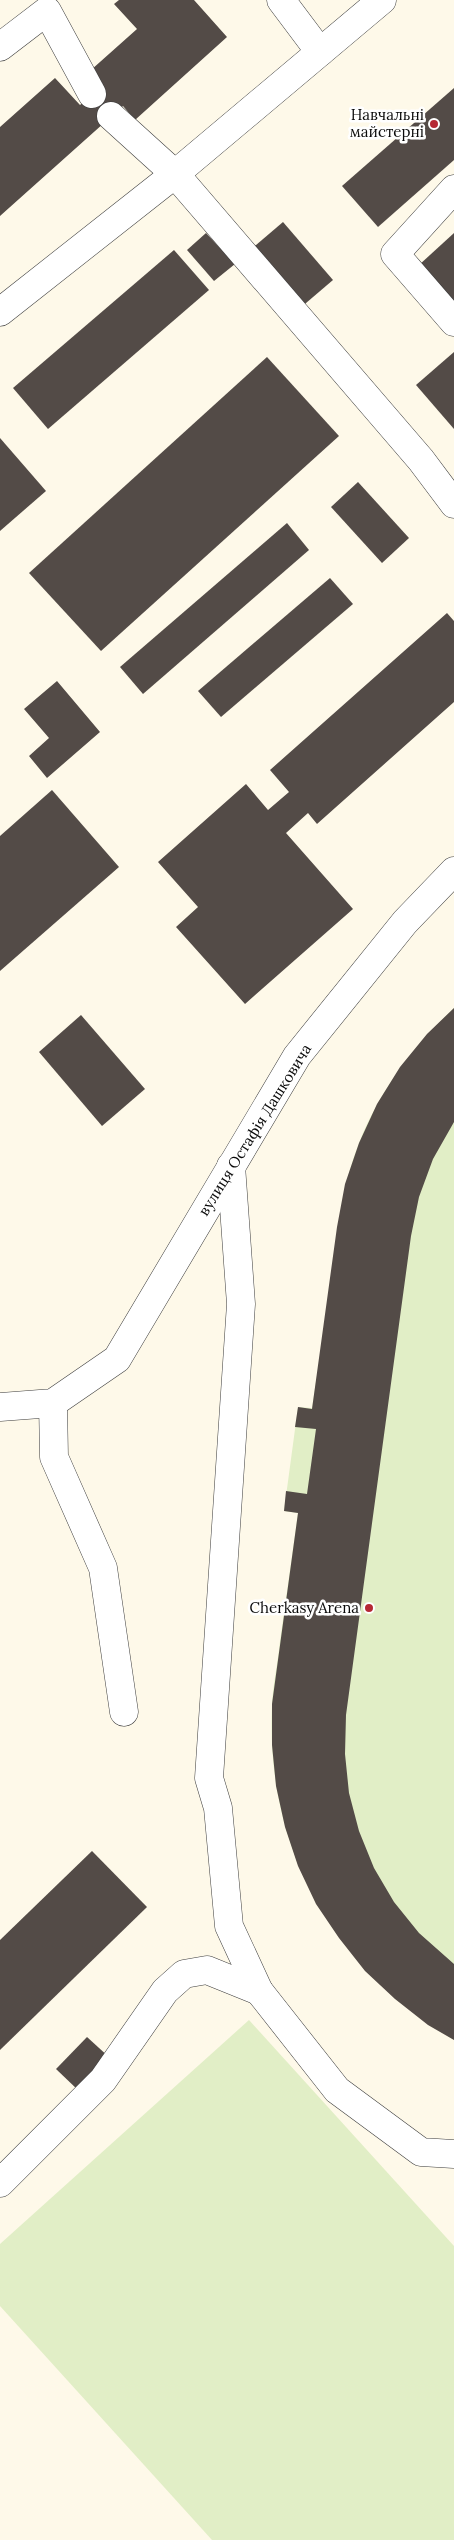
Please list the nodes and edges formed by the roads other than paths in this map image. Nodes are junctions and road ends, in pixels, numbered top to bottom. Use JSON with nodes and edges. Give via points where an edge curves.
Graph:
{"nodes":[{"id":1,"x":281,"y":0,"type":"edge"},
{"id":2,"x":382,"y":0,"type":"edge"},
{"id":3,"x":53,"y":6,"type":"edge"},
{"id":4,"x":0,"y":47,"type":"edge"},
{"id":5,"x":320,"y":52,"type":"junction"},
{"id":6,"x":92,"y":94,"type":"dead end"},
{"id":7,"x":111,"y":116,"type":"dead end"},
{"id":8,"x":175,"y":174,"type":"junction"},
{"id":9,"x":454,"y":189,"type":"edge"},
{"id":10,"x":0,"y":312,"type":"edge"},
{"id":11,"x":454,"y":322,"type":"edge"},
{"id":12,"x":454,"y":504,"type":"edge"},
{"id":13,"x":454,"y":870,"type":"edge"},
{"id":14,"x":231,"y":1166,"type":"junction"},
{"id":15,"x":54,"y":1403,"type":"junction"},
{"id":16,"x":0,"y":1407,"type":"edge"},
{"id":17,"x":124,"y":1712,"type":"dead end"},
{"id":18,"x":259,"y":1991,"type":"junction"},
{"id":19,"x":454,"y":2154,"type":"edge"},
{"id":20,"x":0,"y":2184,"type":"edge"}],
"edges":[{"from":1,"to":5,"type":"street"},
{"from":2,"to":5,"type":"street"},
{"from":3,"to":4,"type":"street"},
{"from":3,"to":6,"type":"street"},
{"from":5,"to":8,"type":"street"},
{"from":7,"to":8,"type":"street"},
{"from":8,"to":10,"type":"street"},
{"from":8,"to":12,"type":"street","via":[[421,460]]},
{"from":9,"to":11,"type":"street","via":[[395,254]]},
{"from":13,"to":14,"type":"street","name":"вулиця Остафія Дашковича","via":[[405,922],[297,1056]]},
{"from":14,"to":15,"type":"street","name":"вулиця Остафія Дашковича","via":[[117,1359]]},
{"from":14,"to":18,"type":"street","via":[[241,1304],[209,1778],[218,1808],[229,1926]]},
{"from":15,"to":16,"type":"street"},
{"from":15,"to":17,"type":"street","via":[[54,1456],[103,1568]]},
{"from":18,"to":19,"type":"street","via":[[337,2090],[421,2152]]},
{"from":18,"to":20,"type":"street","via":[[207,1970],[184,1974],[165,1991],[103,2080]]}]}
